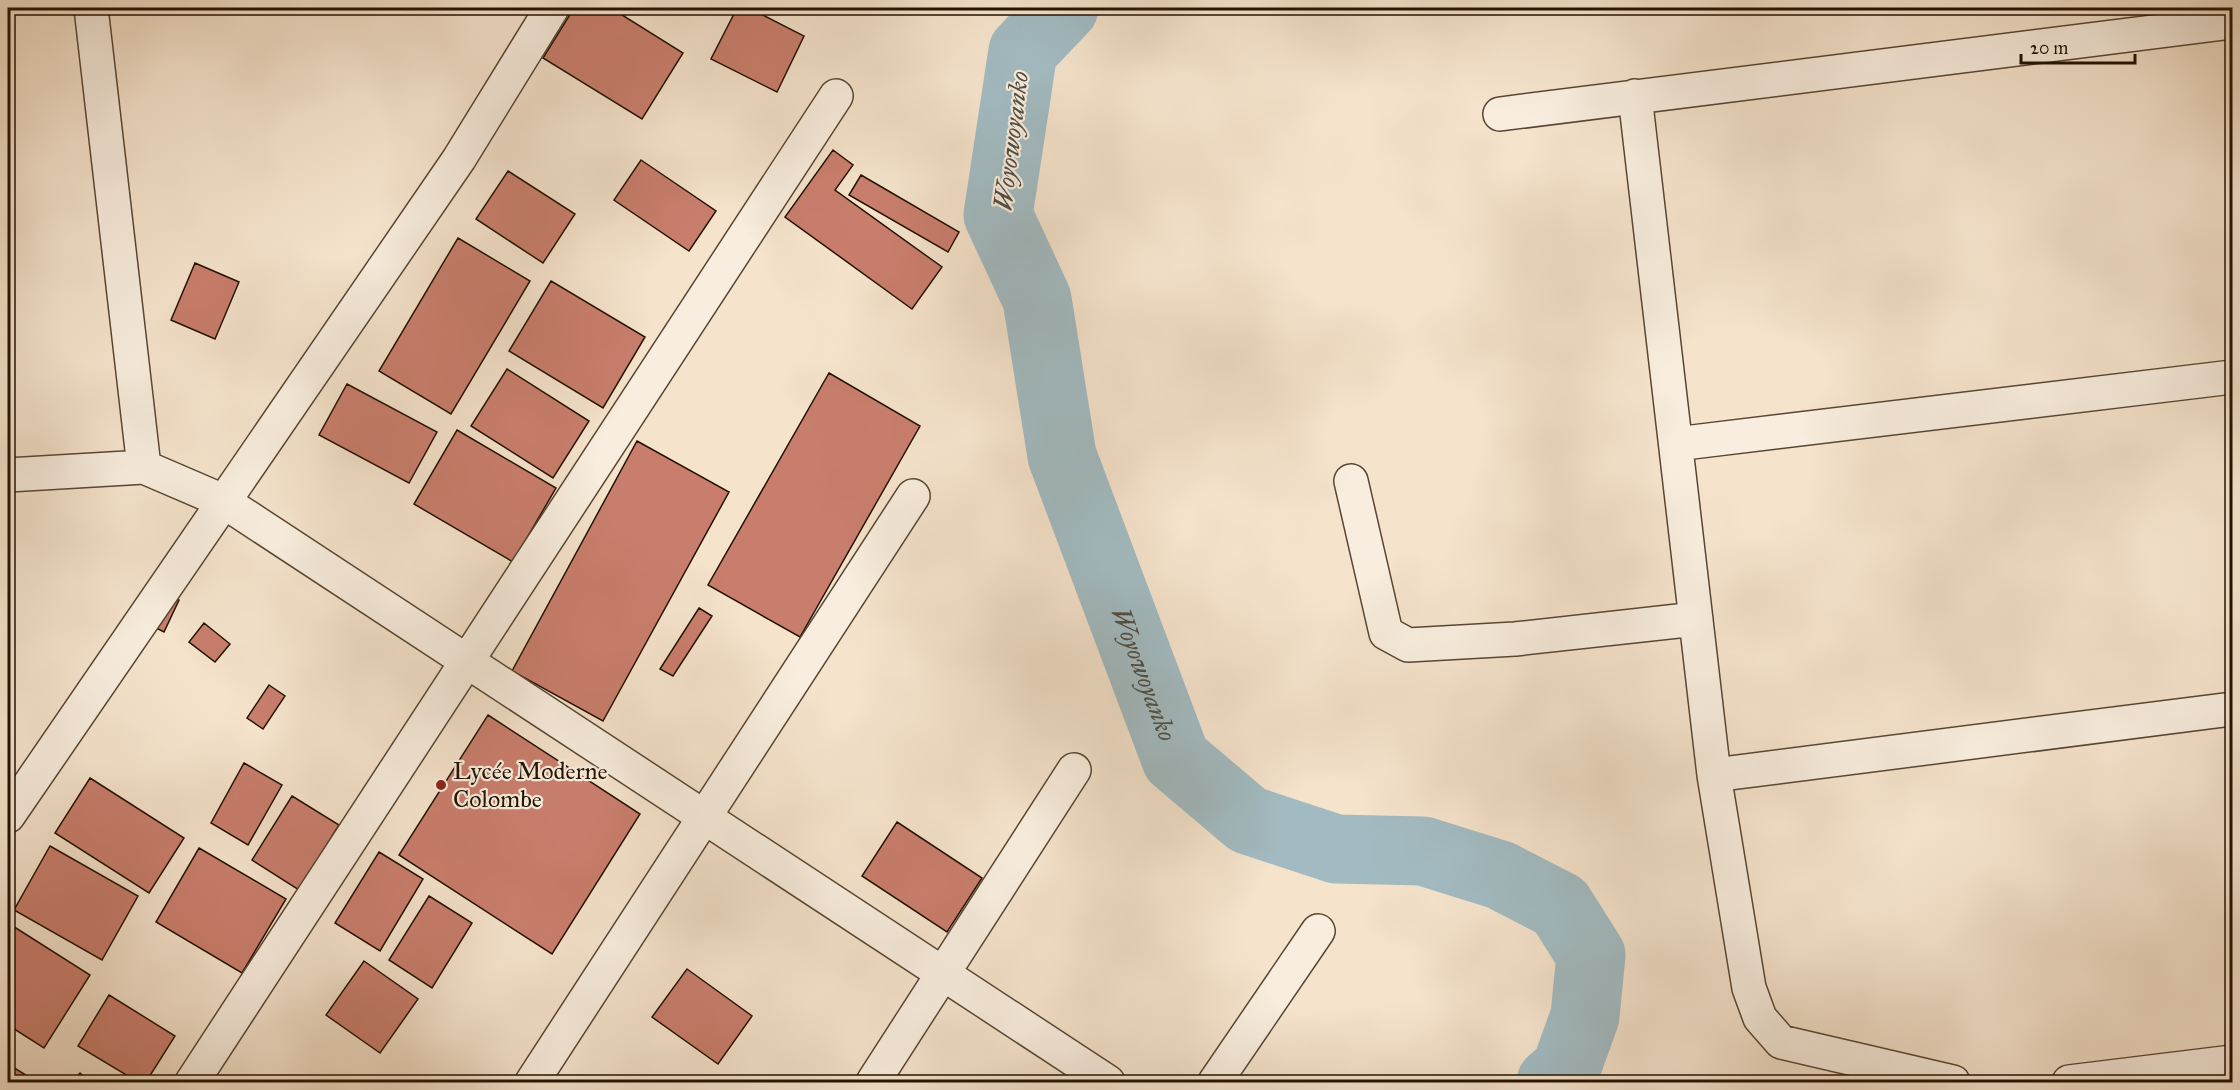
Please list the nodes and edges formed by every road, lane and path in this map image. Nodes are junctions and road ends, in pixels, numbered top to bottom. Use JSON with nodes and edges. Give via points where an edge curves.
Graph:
{"nodes":[{"id":1,"x":91,"y":8,"type":"edge"},
{"id":2,"x":552,"y":8,"type":"edge"},
{"id":3,"x":2232,"y":22,"type":"edge"},
{"id":4,"x":836,"y":96,"type":"dead end"},
{"id":5,"x":1635,"y":96,"type":"junction"},
{"id":6,"x":1500,"y":114,"type":"dead end"},
{"id":7,"x":2232,"y":377,"type":"edge"},
{"id":8,"x":1676,"y":444,"type":"junction"},
{"id":9,"x":144,"y":467,"type":"junction"},
{"id":10,"x":8,"y":475,"type":"edge"},
{"id":11,"x":1351,"y":481,"type":"dead end"},
{"id":12,"x":913,"y":496,"type":"dead end"},
{"id":13,"x":223,"y":501,"type":"junction"},
{"id":14,"x":1696,"y":619,"type":"junction"},
{"id":15,"x":467,"y":662,"type":"junction"},
{"id":16,"x":2232,"y":709,"type":"edge"},
{"id":17,"x":1074,"y":770,"type":"dead end"},
{"id":18,"x":1714,"y":775,"type":"junction"},
{"id":19,"x":8,"y":808,"type":"edge"},
{"id":20,"x":704,"y":817,"type":"junction"},
{"id":21,"x":1318,"y":930,"type":"dead end"},
{"id":22,"x":943,"y":974,"type":"junction"},
{"id":23,"x":2232,"y":1062,"type":"edge"},
{"id":24,"x":192,"y":1083,"type":"edge"},
{"id":25,"x":532,"y":1083,"type":"edge"},
{"id":26,"x":873,"y":1083,"type":"edge"},
{"id":27,"x":1108,"y":1083,"type":"edge"},
{"id":28,"x":1215,"y":1083,"type":"edge"},
{"id":29,"x":1953,"y":1083,"type":"edge"},
{"id":30,"x":2069,"y":1083,"type":"edge"}],
"edges":[{"from":1,"to":9,"type":"street"},
{"from":2,"to":13,"type":"street","via":[[459,159]]},
{"from":3,"to":5,"type":"street"},
{"from":4,"to":15,"type":"street"},
{"from":5,"to":6,"type":"street"},
{"from":5,"to":8,"type":"street"},
{"from":7,"to":8,"type":"street"},
{"from":8,"to":14,"type":"street"},
{"from":9,"to":10,"type":"street"},
{"from":9,"to":13,"type":"street"},
{"from":11,"to":14,"type":"street","via":[[1386,633],[1408,645],[1515,639]]},
{"from":12,"to":20,"type":"street"},
{"from":13,"to":15,"type":"street"},
{"from":13,"to":19,"type":"street"},
{"from":14,"to":18,"type":"street"},
{"from":15,"to":20,"type":"street"},
{"from":15,"to":24,"type":"street"},
{"from":16,"to":18,"type":"street"},
{"from":17,"to":22,"type":"street"},
{"from":18,"to":29,"type":"street","via":[[1749,988],[1760,1018],[1781,1042]]},
{"from":20,"to":22,"type":"street"},
{"from":20,"to":25,"type":"street"},
{"from":21,"to":28,"type":"street"},
{"from":22,"to":26,"type":"street"},
{"from":22,"to":27,"type":"street"},
{"from":23,"to":30,"type":"street"}]}
